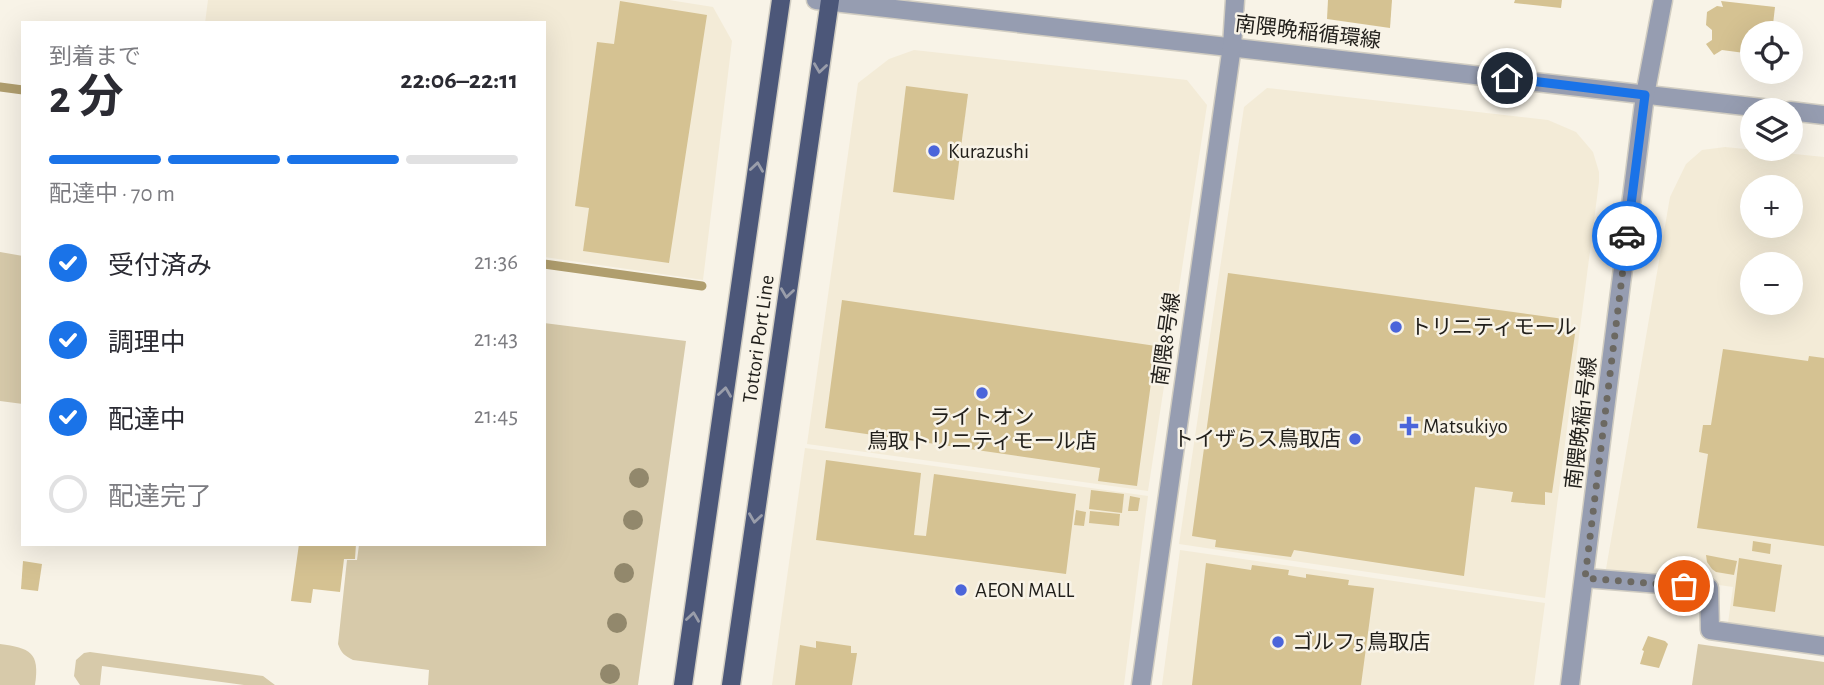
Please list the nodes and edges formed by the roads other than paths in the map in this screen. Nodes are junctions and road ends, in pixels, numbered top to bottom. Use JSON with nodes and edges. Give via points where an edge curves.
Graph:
{"nodes":[{"id":1,"x":781,"y":0,"type":"edge"},
{"id":2,"x":1235,"y":0,"type":"edge"},
{"id":3,"x":1662,"y":0,"type":"edge"},
{"id":4,"x":825,"y":1,"type":"edge"},
{"id":5,"x":1232,"y":46,"type":"junction"},
{"id":6,"x":1645,"y":95,"type":"junction"},
{"id":7,"x":1740,"y":106,"type":"edge"},
{"id":8,"x":1803,"y":113,"type":"edge"},
{"id":9,"x":1824,"y":115,"type":"edge"},
{"id":10,"x":1585,"y":578,"type":"junction"},
{"id":11,"x":1824,"y":646,"type":"edge"},
{"id":12,"x":684,"y":685,"type":"edge"},
{"id":13,"x":731,"y":685,"type":"edge"},
{"id":14,"x":1141,"y":685,"type":"edge"},
{"id":15,"x":1570,"y":685,"type":"edge"}],
"edges":[{"from":12,"to":1,"type":"main road","name":"Tottori Port Line","one_way":true},
{"from":2,"to":5,"type":"street","name":"南隈8号線"},
{"from":3,"to":6,"type":"street","name":"南隈晩稲1号線"},
{"from":4,"to":5,"type":"street","name":"南隈晩稲循環線"},
{"from":4,"to":13,"type":"main road","name":"Tottori Port Line","one_way":true},
{"from":5,"to":6,"type":"street","name":"南隈晩稲循環線"},
{"from":5,"to":14,"type":"street","name":"南隈8号線"},
{"from":6,"to":7,"type":"street","name":"南隈晩稲循環線"},
{"from":6,"to":10,"type":"street","name":"南隈晩稲1号線"},
{"from":8,"to":9,"type":"street"},
{"from":10,"to":11,"type":"street","via":[[1709,588],[1710,630]]},
{"from":10,"to":15,"type":"street","name":"南隈晩稲1号線"}]}
